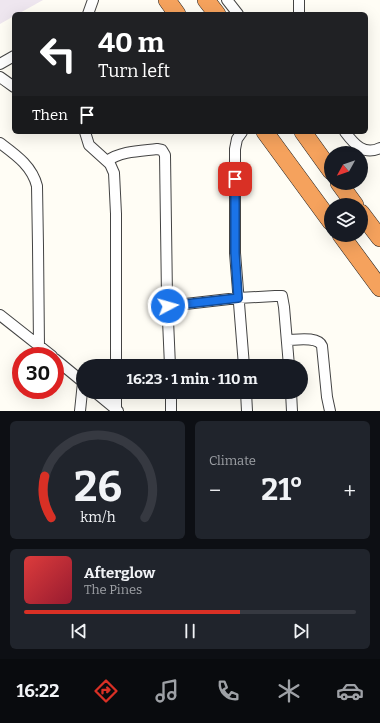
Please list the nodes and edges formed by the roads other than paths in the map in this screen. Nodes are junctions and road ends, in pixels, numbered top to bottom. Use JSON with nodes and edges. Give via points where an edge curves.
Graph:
{"nodes":[{"id":1,"x":93,"y":0,"type":"edge"},
{"id":2,"x":167,"y":0,"type":"edge"},
{"id":3,"x":206,"y":0,"type":"edge"},
{"id":4,"x":228,"y":0,"type":"edge"},
{"id":5,"x":299,"y":0,"type":"edge"},
{"id":6,"x":89,"y":12,"type":"edge"},
{"id":7,"x":176,"y":12,"type":"edge"},
{"id":8,"x":215,"y":12,"type":"edge"},
{"id":9,"x":237,"y":12,"type":"edge"},
{"id":10,"x":299,"y":12,"type":"edge"},
{"id":11,"x":12,"y":57,"type":"edge"},
{"id":12,"x":0,"y":64,"type":"edge"},
{"id":13,"x":0,"y":77,"type":"edge"},
{"id":14,"x":12,"y":86,"type":"edge"},
{"id":15,"x":241,"y":134,"type":"edge"},
{"id":16,"x":266,"y":134,"type":"edge"},
{"id":17,"x":304,"y":134,"type":"edge"},
{"id":18,"x":347,"y":134,"type":"edge"},
{"id":19,"x":86,"y":136,"type":"edge"},
{"id":20,"x":0,"y":143,"type":"edge"},
{"id":21,"x":380,"y":148,"type":"edge"},
{"id":22,"x":107,"y":161,"type":"junction"},
{"id":23,"x":324,"y":161,"type":"edge"},
{"id":24,"x":324,"y":212,"type":"edge"},
{"id":25,"x":368,"y":222,"type":"edge"},
{"id":26,"x":380,"y":238,"type":"edge"},
{"id":27,"x":346,"y":242,"type":"edge"},
{"id":28,"x":380,"y":288,"type":"edge"},
{"id":29,"x":238,"y":298,"type":"junction"},
{"id":30,"x":168,"y":306,"type":"junction"},
{"id":31,"x":0,"y":315,"type":"edge"},
{"id":32,"x":286,"y":340,"type":"junction"},
{"id":33,"x":39,"y":346,"type":"joint"},
{"id":34,"x":116,"y":359,"type":"edge"},
{"id":35,"x":170,"y":359,"type":"edge"},
{"id":36,"x":243,"y":359,"type":"edge"},
{"id":37,"x":288,"y":359,"type":"edge"},
{"id":38,"x":64,"y":366,"type":"edge"},
{"id":39,"x":76,"y":376,"type":"edge"},
{"id":40,"x":81,"y":399,"type":"edge"},
{"id":41,"x":104,"y":399,"type":"edge"},
{"id":42,"x":116,"y":399,"type":"edge"},
{"id":43,"x":171,"y":399,"type":"edge"},
{"id":44,"x":246,"y":399,"type":"edge"},
{"id":45,"x":291,"y":399,"type":"edge"},
{"id":46,"x":117,"y":410,"type":"edge"},
{"id":47,"x":80,"y":411,"type":"edge"},
{"id":48,"x":171,"y":411,"type":"edge"},
{"id":49,"x":247,"y":411,"type":"edge"},
{"id":50,"x":292,"y":411,"type":"edge"},
{"id":51,"x":330,"y":411,"type":"edge"}],
"edges":[{"from":1,"to":6,"type":"street"},
{"from":2,"to":7,"type":"highway"},
{"from":3,"to":8,"type":"highway"},
{"from":4,"to":9,"type":"street"},
{"from":5,"to":10,"type":"street"},
{"from":11,"to":12,"type":"street"},
{"from":13,"to":14,"type":"street"},
{"from":15,"to":29,"type":"street","via":[[235,149],[235,253]]},
{"from":16,"to":24,"type":"highway"},
{"from":17,"to":23,"type":"highway"},
{"from":18,"to":21,"type":"street","via":[[360,149],[368,151]]},
{"from":19,"to":22,"type":"street","via":[[92,148]]},
{"from":20,"to":33,"type":"street","via":[[35,176]]},
{"from":22,"to":30,"type":"street","via":[[120,154],[157,149],[164,152]]},
{"from":22,"to":34,"type":"street","via":[[113,168],[115,185]]},
{"from":25,"to":26,"type":"highway"},
{"from":27,"to":28,"type":"highway"},
{"from":29,"to":30,"type":"street"},
{"from":29,"to":32,"type":"street","via":[[282,296]]},
{"from":29,"to":36,"type":"street"},
{"from":30,"to":35,"type":"street"},
{"from":31,"to":33,"type":"street"},
{"from":32,"to":37,"type":"street"},
{"from":32,"to":51,"type":"street","via":[[320,342]]},
{"from":38,"to":39,"type":"street"},
{"from":40,"to":47,"type":"street"},
{"from":41,"to":46,"type":"street"},
{"from":42,"to":46,"type":"street"},
{"from":43,"to":48,"type":"street"},
{"from":44,"to":49,"type":"street"},
{"from":45,"to":50,"type":"street"}]}
